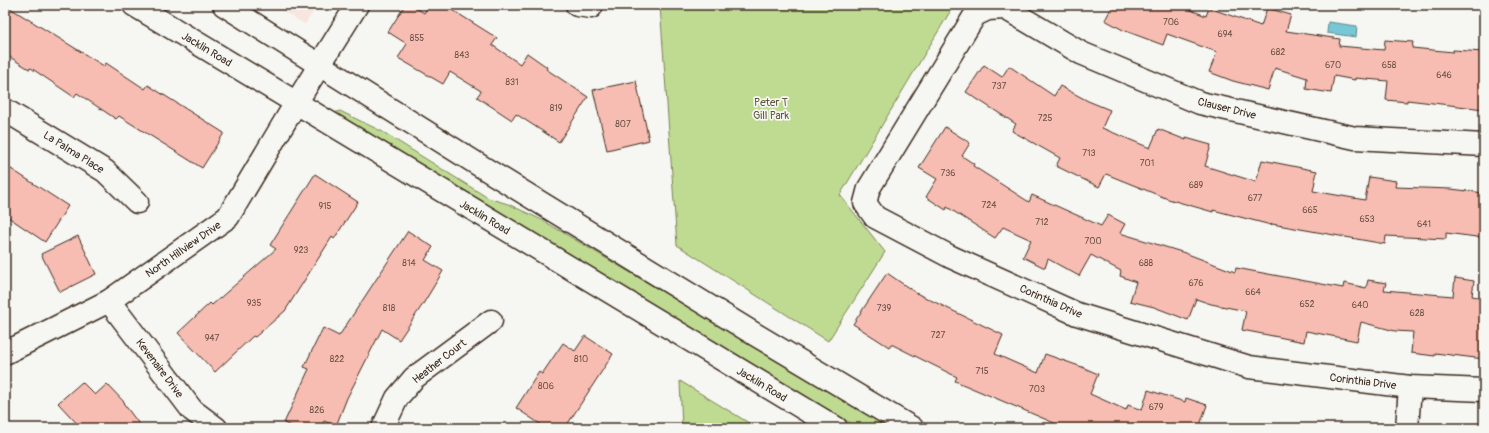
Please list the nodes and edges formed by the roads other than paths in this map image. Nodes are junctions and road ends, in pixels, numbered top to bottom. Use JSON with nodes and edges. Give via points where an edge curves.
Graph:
{"nodes":[{"id":1,"x":134,"y":5,"type":"edge"},
{"id":2,"x":224,"y":5,"type":"edge"},
{"id":3,"x":357,"y":5,"type":"edge"},
{"id":4,"x":988,"y":9,"type":"joint"},
{"id":5,"x":320,"y":64,"type":"junction"},
{"id":6,"x":296,"y":103,"type":"junction"},
{"id":7,"x":5,"y":110,"type":"edge"},
{"id":8,"x":1484,"y":145,"type":"edge"},
{"id":9,"x":137,"y":202,"type":"dead end"},
{"id":10,"x":109,"y":301,"type":"junction"},
{"id":11,"x":491,"y":321,"type":"dead end"},
{"id":12,"x":5,"y":353,"type":"edge"},
{"id":13,"x":1410,"y":387,"type":"junction"},
{"id":14,"x":1484,"y":390,"type":"edge"},
{"id":15,"x":216,"y":428,"type":"edge"},
{"id":16,"x":383,"y":428,"type":"edge"},
{"id":17,"x":836,"y":428,"type":"edge"},
{"id":18,"x":912,"y":428,"type":"edge"},
{"id":19,"x":1407,"y":428,"type":"edge"}],
"edges":[{"from":1,"to":6,"type":"street","name":"Jacklin Road"},
{"from":2,"to":5,"type":"street"},
{"from":3,"to":5,"type":"street","name":"North Hillview Drive"},
{"from":4,"to":8,"type":"street","name":"Clauser Drive","via":[[1005,8],[1081,53],[1200,102],[1354,138]]},
{"from":4,"to":13,"type":"street","name":"Corinthia Drive","via":[[975,15],[869,188],[865,204],[875,217],[951,257],[1077,314],[1249,366]]},
{"from":5,"to":6,"type":"street","name":"North Hillview Drive"},
{"from":5,"to":18,"type":"street","via":[[479,165]]},
{"from":6,"to":10,"type":"street","name":"North Hillview Drive","via":[[228,217]]},
{"from":6,"to":17,"type":"street","name":"Jacklin Road"},
{"from":7,"to":9,"type":"street","name":"La Palma Place","via":[[105,171]]},
{"from":10,"to":12,"type":"street","name":"North Hillview Drive"},
{"from":10,"to":15,"type":"street","name":"Kevenaire Drive","via":[[192,410]]},
{"from":11,"to":16,"type":"street","name":"Heather Court","via":[[414,378],[397,398]]},
{"from":13,"to":14,"type":"street","name":"Corinthia Drive"},
{"from":13,"to":19,"type":"street"}]}
